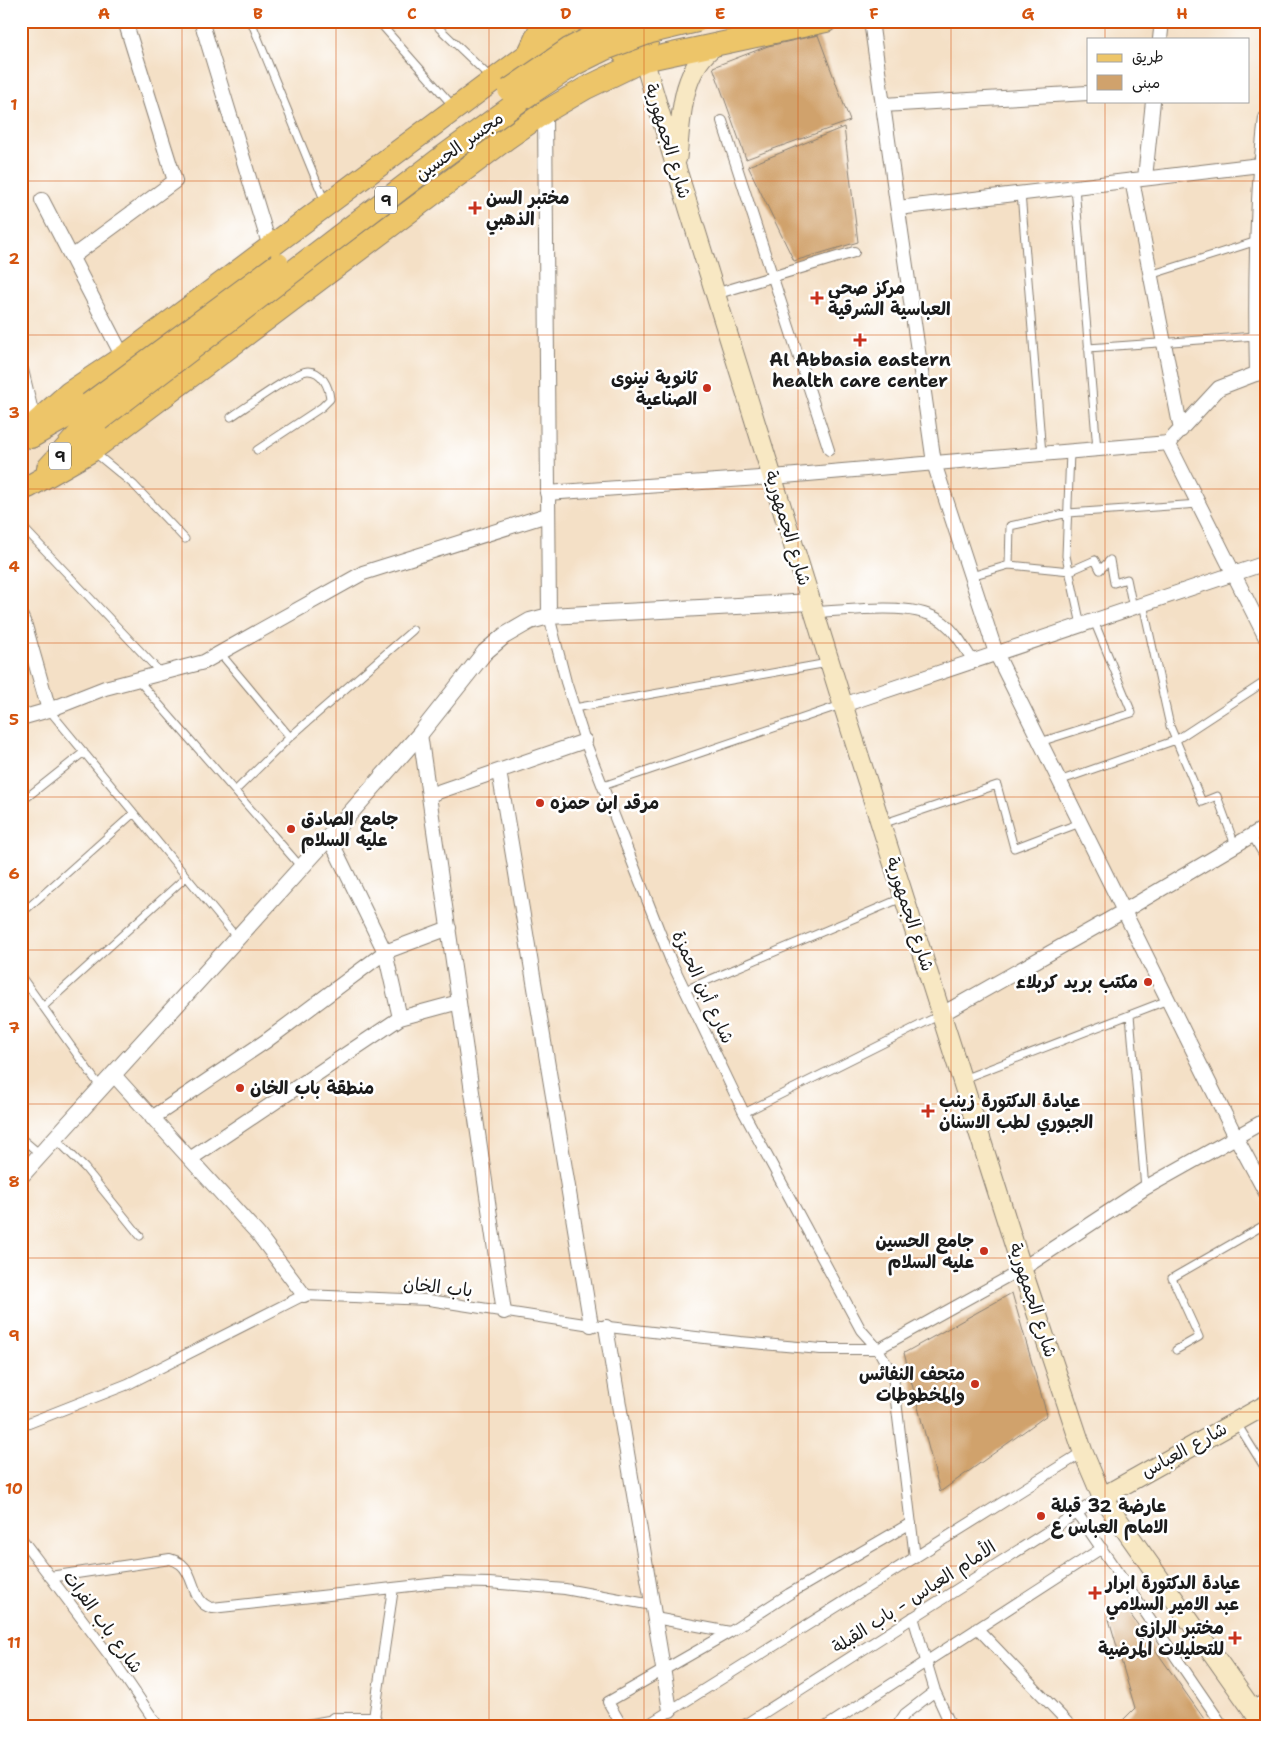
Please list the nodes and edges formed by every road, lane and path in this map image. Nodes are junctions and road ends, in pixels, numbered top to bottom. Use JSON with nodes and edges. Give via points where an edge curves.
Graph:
{"nodes":[{"id":1,"x":125,"y":21,"type":"edge"},
{"id":2,"x":251,"y":21,"type":"edge"},
{"id":3,"x":378,"y":21,"type":"edge"},
{"id":4,"x":543,"y":21,"type":"edge"},
{"id":5,"x":578,"y":21,"type":"edge"},
{"id":6,"x":606,"y":21,"type":"edge"},
{"id":7,"x":635,"y":21,"type":"edge"},
{"id":8,"x":646,"y":21,"type":"edge"},
{"id":9,"x":697,"y":21,"type":"edge"},
{"id":10,"x":826,"y":21,"type":"edge"},
{"id":11,"x":871,"y":21,"type":"edge"},
{"id":12,"x":1162,"y":21,"type":"edge"},
{"id":13,"x":203,"y":27,"type":"dead end"},
{"id":14,"x":439,"y":28,"type":"dead end"},
{"id":15,"x":1160,"y":38,"type":"edge"},
{"id":16,"x":716,"y":45,"type":"junction"},
{"id":17,"x":528,"y":54,"type":"junction"},
{"id":18,"x":644,"y":60,"type":"junction"},
{"id":19,"x":493,"y":80,"type":"junction"},
{"id":20,"x":1087,"y":92,"type":"edge"},
{"id":21,"x":1153,"y":102,"type":"edge"},
{"id":22,"x":883,"y":105,"type":"junction"},
{"id":23,"x":455,"y":109,"type":"junction"},
{"id":24,"x":545,"y":112,"type":"junction"},
{"id":25,"x":1266,"y":118,"type":"edge"},
{"id":26,"x":722,"y":121,"type":"dead end"},
{"id":27,"x":1260,"y":166,"type":"junction"},
{"id":28,"x":676,"y":167,"type":"junction"},
{"id":29,"x":1139,"y":179,"type":"junction"},
{"id":30,"x":1263,"y":184,"type":"edge"},
{"id":31,"x":1074,"y":187,"type":"junction"},
{"id":32,"x":1021,"y":193,"type":"junction"},
{"id":33,"x":42,"y":200,"type":"dead end"},
{"id":34,"x":326,"y":205,"type":"junction"},
{"id":35,"x":898,"y":208,"type":"junction"},
{"id":36,"x":1257,"y":241,"type":"junction"},
{"id":37,"x":270,"y":247,"type":"junction"},
{"id":38,"x":854,"y":252,"type":"dead end"},
{"id":39,"x":72,"y":257,"type":"junction"},
{"id":40,"x":1150,"y":275,"type":"junction"},
{"id":41,"x":773,"y":276,"type":"junction"},
{"id":42,"x":715,"y":294,"type":"junction"},
{"id":43,"x":1256,"y":336,"type":"junction"},
{"id":44,"x":1163,"y":342,"type":"junction"},
{"id":45,"x":1088,"y":348,"type":"junction"},
{"id":46,"x":123,"y":357,"type":"junction"},
{"id":47,"x":21,"y":370,"type":"edge"},
{"id":48,"x":1261,"y":372,"type":"edge"},
{"id":49,"x":94,"y":412,"type":"junction"},
{"id":50,"x":231,"y":417,"type":"dead end"},
{"id":51,"x":28,"y":430,"type":"edge"},
{"id":52,"x":1181,"y":430,"type":"junction"},
{"id":53,"x":21,"y":443,"type":"edge"},
{"id":54,"x":1168,"y":443,"type":"junction"},
{"id":55,"x":1097,"y":449,"type":"junction"},
{"id":56,"x":257,"y":450,"type":"dead end"},
{"id":57,"x":829,"y":450,"type":"dead end"},
{"id":58,"x":91,"y":451,"type":"junction"},
{"id":59,"x":1070,"y":452,"type":"junction"},
{"id":60,"x":1042,"y":454,"type":"junction"},
{"id":61,"x":934,"y":463,"type":"junction"},
{"id":62,"x":773,"y":477,"type":"junction"},
{"id":63,"x":25,"y":489,"type":"edge"},
{"id":64,"x":547,"y":493,"type":"junction"},
{"id":65,"x":1198,"y":504,"type":"junction"},
{"id":66,"x":1068,"y":513,"type":"junction"},
{"id":67,"x":547,"y":514,"type":"junction"},
{"id":68,"x":21,"y":525,"type":"edge"},
{"id":69,"x":185,"y":539,"type":"dead end"},
{"id":70,"x":1266,"y":564,"type":"edge"},
{"id":71,"x":1009,"y":566,"type":"junction"},
{"id":72,"x":1070,"y":571,"type":"junction"},
{"id":73,"x":1233,"y":574,"type":"junction"},
{"id":74,"x":971,"y":576,"type":"junction"},
{"id":75,"x":1138,"y":606,"type":"junction"},
{"id":76,"x":813,"y":607,"type":"junction"},
{"id":77,"x":549,"y":616,"type":"junction"},
{"id":78,"x":23,"y":623,"type":"edge"},
{"id":79,"x":1088,"y":623,"type":"junction"},
{"id":80,"x":412,"y":630,"type":"dead end"},
{"id":81,"x":1266,"y":638,"type":"edge"},
{"id":82,"x":220,"y":653,"type":"junction"},
{"id":83,"x":996,"y":654,"type":"junction"},
{"id":84,"x":973,"y":661,"type":"junction"},
{"id":85,"x":831,"y":663,"type":"junction"},
{"id":86,"x":161,"y":673,"type":"junction"},
{"id":87,"x":138,"y":680,"type":"junction"},
{"id":88,"x":1266,"y":681,"type":"edge"},
{"id":89,"x":843,"y":705,"type":"junction"},
{"id":90,"x":574,"y":708,"type":"junction"},
{"id":91,"x":49,"y":710,"type":"junction"},
{"id":92,"x":21,"y":718,"type":"edge"},
{"id":93,"x":420,"y":734,"type":"junction"},
{"id":94,"x":290,"y":737,"type":"junction"},
{"id":95,"x":1176,"y":740,"type":"junction"},
{"id":96,"x":585,"y":741,"type":"junction"},
{"id":97,"x":1040,"y":742,"type":"junction"},
{"id":98,"x":84,"y":752,"type":"junction"},
{"id":99,"x":499,"y":771,"type":"junction"},
{"id":100,"x":1059,"y":781,"type":"junction"},
{"id":101,"x":602,"y":786,"type":"junction"},
{"id":102,"x":235,"y":791,"type":"junction"},
{"id":103,"x":429,"y":795,"type":"junction"},
{"id":104,"x":21,"y":802,"type":"edge"},
{"id":105,"x":134,"y":813,"type":"junction"},
{"id":106,"x":1080,"y":823,"type":"junction"},
{"id":107,"x":881,"y":824,"type":"junction"},
{"id":108,"x":1266,"y":827,"type":"edge"},
{"id":109,"x":1252,"y":836,"type":"junction"},
{"id":110,"x":329,"y":837,"type":"junction"},
{"id":111,"x":1235,"y":845,"type":"junction"},
{"id":112,"x":1266,"y":860,"type":"edge"},
{"id":113,"x":301,"y":867,"type":"junction"},
{"id":114,"x":186,"y":877,"type":"junction"},
{"id":115,"x":905,"y":896,"type":"junction"},
{"id":116,"x":1124,"y":911,"type":"junction"},
{"id":117,"x":21,"y":914,"type":"edge"},
{"id":118,"x":449,"y":928,"type":"junction"},
{"id":119,"x":237,"y":938,"type":"junction"},
{"id":120,"x":385,"y":952,"type":"junction"},
{"id":121,"x":21,"y":976,"type":"edge"},
{"id":122,"x":28,"y":986,"type":"junction"},
{"id":123,"x":685,"y":990,"type":"junction"},
{"id":124,"x":21,"y":993,"type":"edge"},
{"id":125,"x":1168,"y":1000,"type":"junction"},
{"id":126,"x":459,"y":1002,"type":"junction"},
{"id":127,"x":43,"y":1006,"type":"junction"},
{"id":128,"x":942,"y":1014,"type":"junction"},
{"id":129,"x":1130,"y":1015,"type":"junction"},
{"id":130,"x":400,"y":1018,"type":"junction"},
{"id":131,"x":113,"y":1074,"type":"junction"},
{"id":132,"x":963,"y":1079,"type":"junction"},
{"id":133,"x":101,"y":1088,"type":"junction"},
{"id":134,"x":744,"y":1113,"type":"junction"},
{"id":135,"x":152,"y":1118,"type":"junction"},
{"id":136,"x":1266,"y":1120,"type":"edge"},
{"id":137,"x":1236,"y":1137,"type":"junction"},
{"id":138,"x":21,"y":1138,"type":"edge"},
{"id":139,"x":56,"y":1138,"type":"junction"},
{"id":140,"x":40,"y":1155,"type":"junction"},
{"id":141,"x":190,"y":1159,"type":"junction"},
{"id":142,"x":21,"y":1176,"type":"edge"},
{"id":143,"x":1145,"y":1188,"type":"junction"},
{"id":144,"x":1266,"y":1193,"type":"edge"},
{"id":145,"x":1266,"y":1224,"type":"edge"},
{"id":146,"x":140,"y":1236,"type":"dead end"},
{"id":147,"x":1022,"y":1269,"type":"junction"},
{"id":148,"x":304,"y":1295,"type":"junction"},
{"id":149,"x":504,"y":1312,"type":"junction"},
{"id":150,"x":591,"y":1325,"type":"junction"},
{"id":151,"x":606,"y":1327,"type":"junction"},
{"id":152,"x":878,"y":1349,"type":"junction"},
{"id":153,"x":1176,"y":1350,"type":"dead end"},
{"id":154,"x":1266,"y":1404,"type":"edge"},
{"id":155,"x":1236,"y":1422,"type":"junction"},
{"id":156,"x":21,"y":1426,"type":"edge"},
{"id":157,"x":1083,"y":1452,"type":"junction"},
{"id":158,"x":1266,"y":1470,"type":"edge"},
{"id":159,"x":1102,"y":1496,"type":"junction"},
{"id":160,"x":1077,"y":1513,"type":"junction"},
{"id":161,"x":911,"y":1522,"type":"junction"},
{"id":162,"x":21,"y":1538,"type":"edge"},
{"id":163,"x":1102,"y":1548,"type":"junction"},
{"id":164,"x":915,"y":1558,"type":"junction"},
{"id":165,"x":50,"y":1577,"type":"junction"},
{"id":166,"x":393,"y":1588,"type":"junction"},
{"id":167,"x":654,"y":1611,"type":"junction"},
{"id":168,"x":912,"y":1617,"type":"junction"},
{"id":169,"x":977,"y":1628,"type":"junction"},
{"id":170,"x":730,"y":1632,"type":"junction"},
{"id":171,"x":925,"y":1662,"type":"junction"},
{"id":172,"x":663,"y":1670,"type":"junction"},
{"id":173,"x":935,"y":1691,"type":"junction"},
{"id":174,"x":1259,"y":1705,"type":"edge"},
{"id":175,"x":670,"y":1710,"type":"junction"},
{"id":176,"x":334,"y":1720,"type":"joint"},
{"id":177,"x":373,"y":1723,"type":"edge"},
{"id":178,"x":158,"y":1726,"type":"edge"},
{"id":179,"x":302,"y":1726,"type":"edge"},
{"id":180,"x":622,"y":1726,"type":"edge"},
{"id":181,"x":646,"y":1726,"type":"edge"},
{"id":182,"x":743,"y":1726,"type":"edge"},
{"id":183,"x":827,"y":1726,"type":"edge"},
{"id":184,"x":897,"y":1726,"type":"edge"},
{"id":185,"x":951,"y":1726,"type":"edge"},
{"id":186,"x":1071,"y":1726,"type":"edge"},
{"id":187,"x":1223,"y":1726,"type":"edge"},
{"id":188,"x":1264,"y":1726,"type":"edge"}],
"edges":[{"from":1,"to":39,"type":"street","via":[[176,182]]},
{"from":2,"to":34,"type":"lane"},
{"from":3,"to":23,"type":"lane"},
{"from":4,"to":17,"type":"main road"},
{"from":5,"to":17,"type":"highway"},
{"from":6,"to":18,"type":"main road","via":[[622,53]]},
{"from":7,"to":49,"type":"highway","name":"مجسر الحسين","number":"9","bridge":true,"via":[[568,49],[516,85]]},
{"from":8,"to":18,"type":"main road","via":[[648,40]]},
{"from":9,"to":49,"type":"highway","name":"مجسر الحسين","number":"9","bridge":true,"via":[[651,32],[605,49],[525,97]]},
{"from":10,"to":16,"type":"highway"},
{"from":11,"to":22,"type":"street"},
{"from":12,"to":15,"type":"street"},
{"from":13,"to":37,"type":"street"},
{"from":14,"to":19,"type":"lane"},
{"from":16,"to":18,"type":"highway"},
{"from":16,"to":28,"type":"main road","via":[[699,60],[688,83]]},
{"from":17,"to":19,"type":"highway"},
{"from":18,"to":24,"type":"highway"},
{"from":18,"to":28,"type":"main road","name":"شارع الجمهورية"},
{"from":19,"to":23,"type":"highway"},
{"from":20,"to":22,"type":"street"},
{"from":21,"to":29,"type":"street"},
{"from":22,"to":35,"type":"street"},
{"from":23,"to":34,"type":"highway"},
{"from":24,"to":58,"type":"highway"},
{"from":24,"to":64,"type":"street"},
{"from":25,"to":27,"type":"street"},
{"from":26,"to":41,"type":"street"},
{"from":27,"to":29,"type":"street"},
{"from":27,"to":30,"type":"street"},
{"from":28,"to":42,"type":"main road","name":"شارع الجمهورية"},
{"from":29,"to":31,"type":"street"},
{"from":29,"to":40,"type":"street"},
{"from":30,"to":36,"type":"street"},
{"from":31,"to":32,"type":"street"},
{"from":31,"to":45,"type":"lane"},
{"from":32,"to":35,"type":"street"},
{"from":32,"to":60,"type":"lane"},
{"from":33,"to":39,"type":"street"},
{"from":34,"to":37,"type":"highway"},
{"from":35,"to":61,"type":"street"},
{"from":36,"to":40,"type":"lane"},
{"from":36,"to":43,"type":"street"},
{"from":37,"to":46,"type":"highway"},
{"from":38,"to":41,"type":"street"},
{"from":39,"to":46,"type":"street"},
{"from":40,"to":44,"type":"street"},
{"from":41,"to":42,"type":"street"},
{"from":41,"to":57,"type":"street"},
{"from":42,"to":62,"type":"main road","name":"شارع الجمهورية"},
{"from":43,"to":44,"type":"lane"},
{"from":43,"to":48,"type":"street"},
{"from":44,"to":45,"type":"lane"},
{"from":44,"to":52,"type":"street"},
{"from":45,"to":55,"type":"lane"},
{"from":46,"to":51,"type":"highway","via":[[69,393]]},
{"from":47,"to":51,"type":"street"},
{"from":48,"to":52,"type":"street","via":[[1219,388]]},
{"from":49,"to":53,"type":"highway","number":"9","via":[[54,425]]},
{"from":49,"to":63,"type":"highway","number":"9","via":[[77,436]]},
{"from":50,"to":56,"type":"lane","via":[[306,370],[323,379],[330,399]]},
{"from":52,"to":54,"type":"street"},
{"from":54,"to":55,"type":"street"},
{"from":54,"to":65,"type":"street"},
{"from":55,"to":59,"type":"street"},
{"from":58,"to":63,"type":"highway"},
{"from":58,"to":69,"type":"lane","via":[[134,485]]},
{"from":59,"to":60,"type":"street"},
{"from":59,"to":66,"type":"lane"},
{"from":60,"to":61,"type":"street"},
{"from":61,"to":62,"type":"street"},
{"from":61,"to":74,"type":"street"},
{"from":62,"to":64,"type":"street"},
{"from":62,"to":76,"type":"main road","name":"شارع الجمهورية"},
{"from":64,"to":67,"type":"street"},
{"from":65,"to":66,"type":"lane"},
{"from":65,"to":73,"type":"street"},
{"from":66,"to":71,"type":"lane","via":[[1010,526]]},
{"from":66,"to":72,"type":"lane","via":[[1066,556]]},
{"from":67,"to":77,"type":"street"},
{"from":67,"to":82,"type":"street","via":[[363,573]]},
{"from":68,"to":86,"type":"lane"},
{"from":70,"to":73,"type":"street"},
{"from":71,"to":72,"type":"lane"},
{"from":71,"to":74,"type":"lane"},
{"from":72,"to":75,"type":"lane","via":[[1095,560],[1100,570],[1110,560],[1114,583],[1127,579]]},
{"from":72,"to":79,"type":"lane"},
{"from":73,"to":75,"type":"street"},
{"from":73,"to":81,"type":"street"},
{"from":74,"to":83,"type":"street"},
{"from":75,"to":79,"type":"street"},
{"from":75,"to":95,"type":"lane"},
{"from":76,"to":77,"type":"street"},
{"from":76,"to":84,"type":"street","via":[[900,608],[923,613],[942,621],[957,636]]},
{"from":76,"to":85,"type":"main road","name":"شارع الجمهورية"},
{"from":77,"to":90,"type":"street","name":"شارع أبن الحمزة"},
{"from":77,"to":93,"type":"street","via":[[530,621],[484,652]]},
{"from":78,"to":91,"type":"street"},
{"from":79,"to":83,"type":"street"},
{"from":79,"to":97,"type":"lane","via":[[1132,713]]},
{"from":80,"to":94,"type":"lane"},
{"from":82,"to":86,"type":"street","via":[[204,662]]},
{"from":82,"to":94,"type":"lane"},
{"from":83,"to":84,"type":"street"},
{"from":83,"to":97,"type":"street"},
{"from":84,"to":89,"type":"street"},
{"from":85,"to":89,"type":"main road","name":"شارع الجمهورية"},
{"from":85,"to":90,"type":"lane"},
{"from":86,"to":87,"type":"street"},
{"from":87,"to":91,"type":"street","via":[[105,688]]},
{"from":87,"to":102,"type":"lane"},
{"from":88,"to":95,"type":"lane"},
{"from":89,"to":101,"type":"lane"},
{"from":89,"to":107,"type":"main road","name":"شارع الجمهورية"},
{"from":90,"to":96,"type":"street","name":"شارع أبن الحمزة"},
{"from":91,"to":92,"type":"street"},
{"from":91,"to":98,"type":"lane"},
{"from":93,"to":103,"type":"street"},
{"from":93,"to":110,"type":"street"},
{"from":94,"to":102,"type":"lane"},
{"from":95,"to":100,"type":"lane"},
{"from":95,"to":111,"type":"lane","via":[[1202,802],[1217,796]]},
{"from":96,"to":99,"type":"street"},
{"from":96,"to":101,"type":"street","name":"شارع أبن الحمزة"},
{"from":97,"to":100,"type":"street"},
{"from":98,"to":104,"type":"lane"},
{"from":98,"to":105,"type":"lane"},
{"from":99,"to":103,"type":"street"},
{"from":99,"to":150,"type":"street"},
{"from":100,"to":106,"type":"street"},
{"from":101,"to":123,"type":"street","name":"شارع أبن الحمزة"},
{"from":102,"to":113,"type":"lane"},
{"from":103,"to":118,"type":"street"},
{"from":105,"to":114,"type":"lane"},
{"from":105,"to":117,"type":"lane"},
{"from":106,"to":107,"type":"lane","via":[[1014,848],[997,785]]},
{"from":106,"to":116,"type":"street"},
{"from":107,"to":115,"type":"main road","name":"شارع الجمهورية"},
{"from":108,"to":109,"type":"street"},
{"from":109,"to":111,"type":"street"},
{"from":109,"to":112,"type":"lane"},
{"from":110,"to":113,"type":"street"},
{"from":110,"to":120,"type":"street"},
{"from":111,"to":116,"type":"street"},
{"from":113,"to":119,"type":"street"},
{"from":114,"to":119,"type":"lane"},
{"from":114,"to":127,"type":"lane"},
{"from":115,"to":123,"type":"lane"},
{"from":115,"to":128,"type":"main road","name":"شارع الجمهورية"},
{"from":116,"to":125,"type":"street"},
{"from":116,"to":128,"type":"street"},
{"from":118,"to":120,"type":"street"},
{"from":118,"to":126,"type":"street"},
{"from":119,"to":131,"type":"street"},
{"from":120,"to":130,"type":"street"},
{"from":120,"to":135,"type":"street","via":[[266,1042]]},
{"from":121,"to":122,"type":"lane"},
{"from":122,"to":124,"type":"lane"},
{"from":122,"to":127,"type":"lane"},
{"from":123,"to":134,"type":"street","name":"شارع أبن الحمزة"},
{"from":125,"to":129,"type":"lane"},
{"from":125,"to":137,"type":"street"},
{"from":126,"to":130,"type":"street"},
{"from":126,"to":149,"type":"street"},
{"from":127,"to":133,"type":"lane"},
{"from":128,"to":132,"type":"main road","name":"شارع الجمهورية"},
{"from":128,"to":134,"type":"lane"},
{"from":129,"to":132,"type":"lane"},
{"from":129,"to":143,"type":"lane"},
{"from":130,"to":141,"type":"street"},
{"from":131,"to":133,"type":"street"},
{"from":131,"to":135,"type":"street"},
{"from":132,"to":147,"type":"main road","name":"شارع الجمهورية"},
{"from":133,"to":139,"type":"street"},
{"from":134,"to":152,"type":"street","name":"شارع أبن الحمزة","via":[[860,1330]]},
{"from":135,"to":141,"type":"street"},
{"from":136,"to":137,"type":"street"},
{"from":137,"to":143,"type":"street"},
{"from":137,"to":144,"type":"street"},
{"from":138,"to":140,"type":"lane"},
{"from":139,"to":140,"type":"street"},
{"from":139,"to":146,"type":"lane"},
{"from":140,"to":142,"type":"street"},
{"from":141,"to":148,"type":"street","via":[[258,1234]]},
{"from":143,"to":147,"type":"street"},
{"from":145,"to":153,"type":"lane","via":[[1172,1278],[1199,1337]]},
{"from":147,"to":152,"type":"street"},
{"from":147,"to":157,"type":"main road","name":"شارع الجمهورية"},
{"from":148,"to":149,"type":"street","name":"باب الخان","via":[[429,1300]]},
{"from":148,"to":156,"type":"street","name":"باب الخان","via":[[128,1384]]},
{"from":149,"to":150,"type":"street","name":"باب الخان"},
{"from":150,"to":151,"type":"street","name":"باب الخان"},
{"from":151,"to":152,"type":"street","name":"باب الخان","via":[[821,1349]]},
{"from":151,"to":167,"type":"street"},
{"from":152,"to":161,"type":"street","name":"شارع أبن الحمزة","via":[[893,1376]]},
{"from":154,"to":155,"type":"main road","name":"شارع العباس"},
{"from":155,"to":158,"type":"lane"},
{"from":155,"to":159,"type":"main road","name":"شارع العباس"},
{"from":157,"to":159,"type":"main road","name":"شارع الجمهورية"},
{"from":157,"to":164,"type":"street"},
{"from":159,"to":160,"type":"street","name":"الأمام العباس - باب القبلة"},
{"from":159,"to":174,"type":"main road","name":"شارع الجمهورية"},
{"from":160,"to":163,"type":"street"},
{"from":160,"to":168,"type":"street","name":"الأمام العباس - باب القبلة"},
{"from":161,"to":164,"type":"street","name":"شارع أبن الحمزة"},
{"from":161,"to":170,"type":"street"},
{"from":162,"to":165,"type":"street","name":"شارع باب الفرات"},
{"from":163,"to":169,"type":"street"},
{"from":163,"to":187,"type":"street"},
{"from":164,"to":175,"type":"street"},
{"from":165,"to":166,"type":"street","via":[[170,1559],[186,1570],[199,1600],[212,1608]]},
{"from":165,"to":178,"type":"street","name":"شارع باب الفرات"},
{"from":166,"to":167,"type":"street","via":[[447,1582],[489,1583],[565,1590]]},
{"from":166,"to":177,"type":"street"},
{"from":167,"to":170,"type":"street"},
{"from":167,"to":172,"type":"street"},
{"from":168,"to":171,"type":"street"},
{"from":168,"to":182,"type":"street","name":"الأمام العباس - باب القبلة"},
{"from":169,"to":171,"type":"street"},
{"from":169,"to":186,"type":"street"},
{"from":170,"to":172,"type":"street"},
{"from":171,"to":173,"type":"street"},
{"from":171,"to":183,"type":"street"},
{"from":172,"to":175,"type":"street"},
{"from":172,"to":180,"type":"street","via":[[608,1702]]},
{"from":173,"to":184,"type":"street","via":[[905,1714]]},
{"from":173,"to":185,"type":"street"},
{"from":174,"to":188,"type":"main road","name":"شارع الجمهورية"},
{"from":175,"to":181,"type":"street"},
{"from":176,"to":177,"type":"street"},
{"from":176,"to":179,"type":"street"}]}
